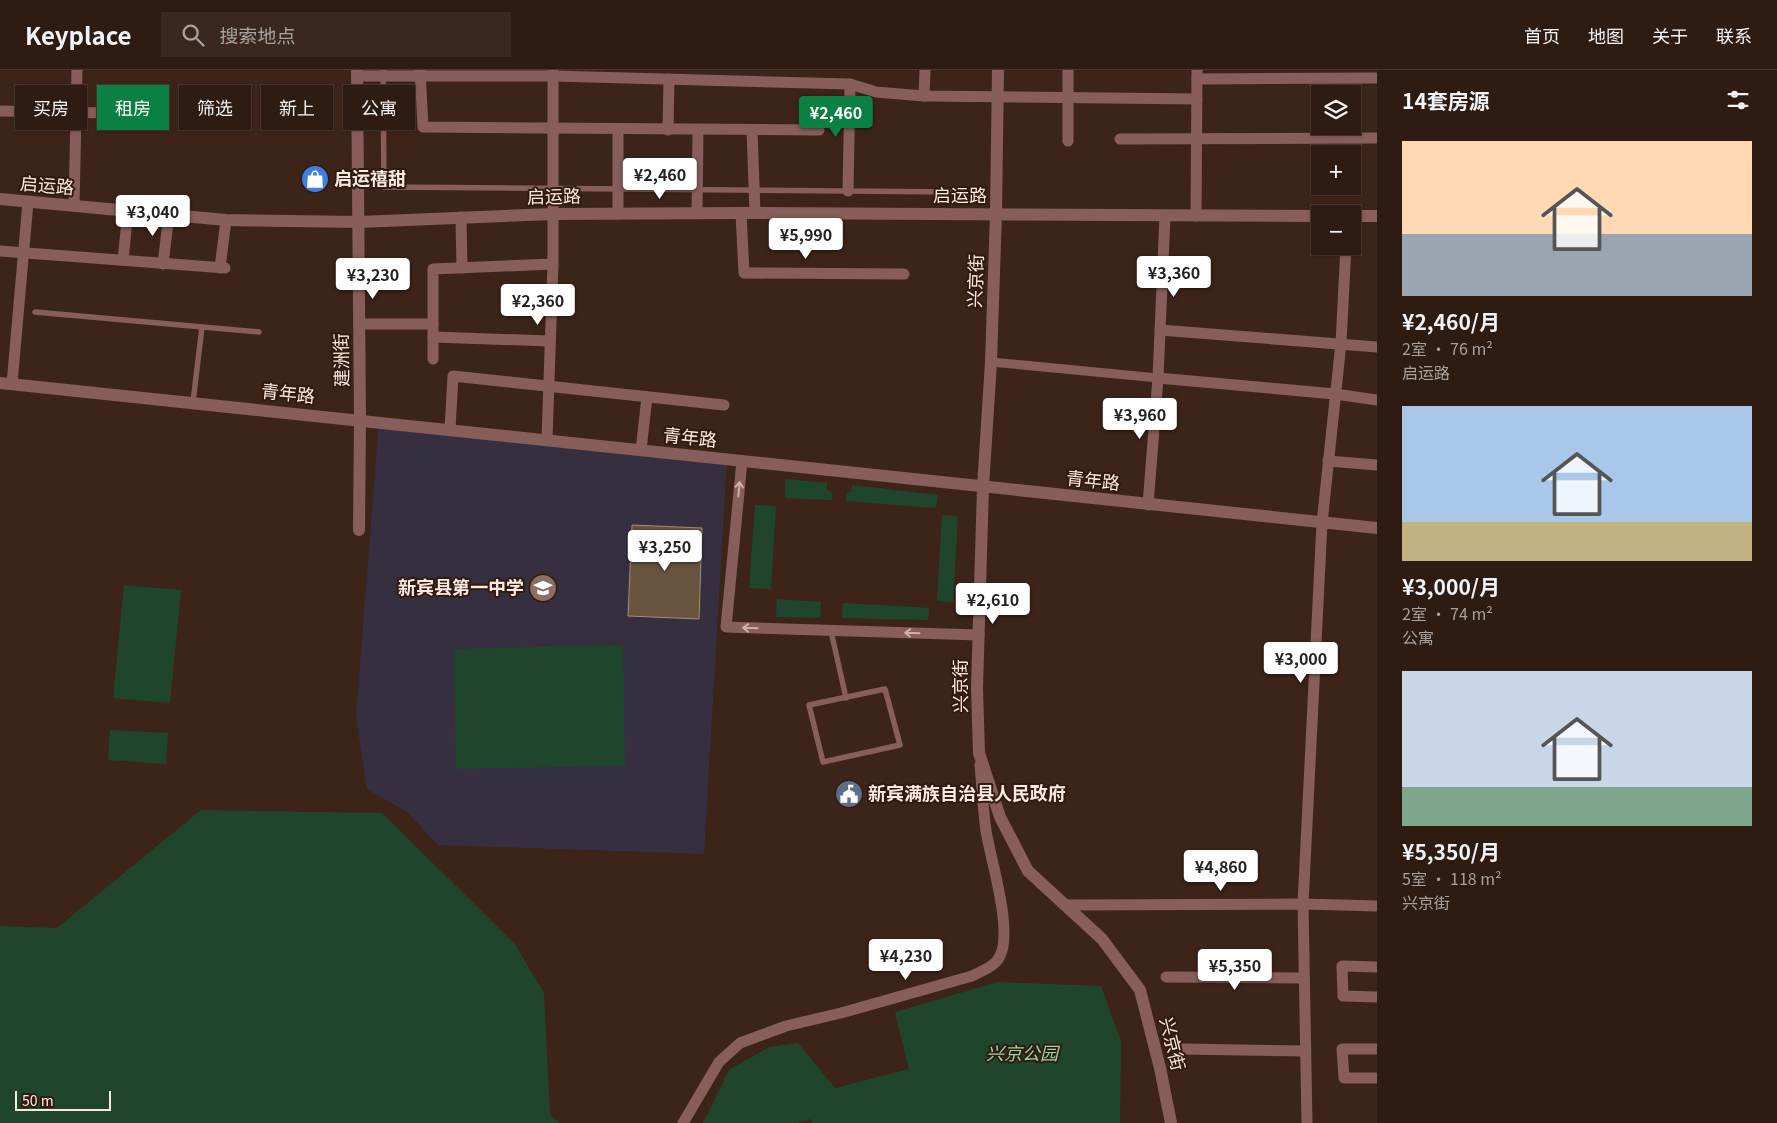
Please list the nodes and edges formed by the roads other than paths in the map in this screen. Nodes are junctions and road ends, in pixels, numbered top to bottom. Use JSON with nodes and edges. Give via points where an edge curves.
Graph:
{"nodes":[{"id":1,"x":76,"y":70,"type":"edge"},
{"id":2,"x":925,"y":70,"type":"edge"},
{"id":3,"x":998,"y":70,"type":"edge"},
{"id":4,"x":1068,"y":70,"type":"edge"},
{"id":5,"x":383,"y":72,"type":"edge"},
{"id":6,"x":357,"y":73,"type":"edge"},
{"id":7,"x":420,"y":73,"type":"edge"},
{"id":8,"x":553,"y":73,"type":"edge"},
{"id":9,"x":1197,"y":75,"type":"edge"},
{"id":10,"x":1377,"y":78,"type":"edge"},
{"id":11,"x":669,"y":79,"type":"junction"},
{"id":12,"x":850,"y":84,"type":"junction"},
{"id":13,"x":76,"y":85,"type":"edge"},
{"id":14,"x":924,"y":96,"type":"junction"},
{"id":15,"x":997,"y":97,"type":"junction"},
{"id":16,"x":1068,"y":97,"type":"junction"},
{"id":17,"x":1197,"y":99,"type":"junction"},
{"id":18,"x":0,"y":111,"type":"edge"},
{"id":19,"x":15,"y":111,"type":"edge"},
{"id":20,"x":553,"y":129,"type":"junction"},
{"id":21,"x":618,"y":129,"type":"junction"},
{"id":22,"x":76,"y":130,"type":"edge"},
{"id":23,"x":668,"y":130,"type":"junction"},
{"id":24,"x":698,"y":130,"type":"junction"},
{"id":25,"x":752,"y":130,"type":"junction"},
{"id":26,"x":820,"y":130,"type":"dead end"},
{"id":27,"x":1196,"y":138,"type":"junction"},
{"id":28,"x":1377,"y":138,"type":"edge"},
{"id":29,"x":1120,"y":139,"type":"dead end"},
{"id":30,"x":1068,"y":141,"type":"dead end"},
{"id":31,"x":553,"y":189,"type":"junction"},
{"id":32,"x":618,"y":190,"type":"junction"},
{"id":33,"x":697,"y":190,"type":"junction"},
{"id":34,"x":754,"y":190,"type":"junction"},
{"id":35,"x":848,"y":191,"type":"junction"},
{"id":36,"x":956,"y":192,"type":"dead end"},
{"id":37,"x":0,"y":199,"type":"edge"},
{"id":38,"x":28,"y":202,"type":"junction"},
{"id":39,"x":74,"y":206,"type":"junction"},
{"id":40,"x":128,"y":211,"type":"junction"},
{"id":41,"x":697,"y":213,"type":"junction"},
{"id":42,"x":741,"y":213,"type":"junction"},
{"id":43,"x":755,"y":213,"type":"junction"},
{"id":44,"x":169,"y":214,"type":"junction"},
{"id":45,"x":554,"y":214,"type":"junction"},
{"id":46,"x":618,"y":214,"type":"junction"},
{"id":47,"x":996,"y":214,"type":"junction"},
{"id":48,"x":1165,"y":216,"type":"junction"},
{"id":49,"x":1196,"y":216,"type":"junction"},
{"id":50,"x":1311,"y":216,"type":"edge"},
{"id":51,"x":1361,"y":216,"type":"edge"},
{"id":52,"x":1377,"y":216,"type":"edge"},
{"id":53,"x":461,"y":218,"type":"junction"},
{"id":54,"x":226,"y":220,"type":"junction"},
{"id":55,"x":359,"y":222,"type":"junction"},
{"id":56,"x":0,"y":251,"type":"edge"},
{"id":57,"x":24,"y":253,"type":"junction"},
{"id":58,"x":1346,"y":255,"type":"edge"},
{"id":59,"x":123,"y":260,"type":"junction"},
{"id":60,"x":164,"y":264,"type":"junction"},
{"id":61,"x":553,"y":264,"type":"junction"},
{"id":62,"x":462,"y":268,"type":"junction"},
{"id":63,"x":904,"y":274,"type":"dead end"},
{"id":64,"x":35,"y":312,"type":"dead end"},
{"id":65,"x":359,"y":324,"type":"junction"},
{"id":66,"x":433,"y":324,"type":"junction"},
{"id":67,"x":202,"y":327,"type":"junction"},
{"id":68,"x":1160,"y":330,"type":"junction"},
{"id":69,"x":259,"y":332,"type":"dead end"},
{"id":70,"x":433,"y":337,"type":"junction"},
{"id":71,"x":550,"y":341,"type":"junction"},
{"id":72,"x":1341,"y":343,"type":"junction"},
{"id":73,"x":1377,"y":346,"type":"edge"},
{"id":74,"x":433,"y":359,"type":"dead end"},
{"id":75,"x":991,"y":362,"type":"junction"},
{"id":76,"x":1158,"y":378,"type":"junction"},
{"id":77,"x":6,"y":384,"type":"edge"},
{"id":78,"x":549,"y":386,"type":"junction"},
{"id":79,"x":1335,"y":394,"type":"junction"},
{"id":80,"x":647,"y":397,"type":"junction"},
{"id":81,"x":1377,"y":400,"type":"edge"},
{"id":82,"x":192,"y":402,"type":"junction"},
{"id":83,"x":724,"y":405,"type":"dead end"},
{"id":84,"x":360,"y":419,"type":"junction"},
{"id":85,"x":450,"y":429,"type":"junction"},
{"id":86,"x":547,"y":439,"type":"junction"},
{"id":87,"x":641,"y":450,"type":"junction"},
{"id":88,"x":742,"y":461,"type":"junction"},
{"id":89,"x":1328,"y":461,"type":"junction"},
{"id":90,"x":1377,"y":465,"type":"edge"},
{"id":91,"x":983,"y":487,"type":"junction"},
{"id":92,"x":1148,"y":504,"type":"junction"},
{"id":93,"x":1322,"y":523,"type":"junction"},
{"id":94,"x":1377,"y":528,"type":"edge"},
{"id":95,"x":359,"y":530,"type":"dead end"},
{"id":96,"x":831,"y":630,"type":"junction"},
{"id":97,"x":978,"y":635,"type":"junction"},
{"id":98,"x":846,"y":698,"type":"junction"},
{"id":99,"x":979,"y":753,"type":"junction"},
{"id":100,"x":1303,"y":904,"type":"junction"},
{"id":101,"x":1065,"y":905,"type":"junction"},
{"id":102,"x":1377,"y":906,"type":"edge"},
{"id":103,"x":1377,"y":967,"type":"edge"},
{"id":104,"x":1166,"y":978,"type":"dead end"},
{"id":105,"x":1304,"y":978,"type":"junction"},
{"id":106,"x":1377,"y":997,"type":"edge"},
{"id":107,"x":1182,"y":1049,"type":"dead end"},
{"id":108,"x":1377,"y":1049,"type":"edge"},
{"id":109,"x":1306,"y":1051,"type":"junction"},
{"id":110,"x":1377,"y":1078,"type":"edge"},
{"id":111,"x":683,"y":1123,"type":"edge"},
{"id":112,"x":1171,"y":1123,"type":"edge"},
{"id":113,"x":1307,"y":1123,"type":"edge"}],
"edges":[{"from":1,"to":13,"type":"street"},
{"from":2,"to":14,"type":"street"},
{"from":3,"to":15,"type":"street","name":"兴京街"},
{"from":4,"to":16,"type":"street"},
{"from":5,"to":6,"type":"street"},
{"from":5,"to":7,"type":"street"},
{"from":5,"to":31,"type":"lane","via":[[384,187]]},
{"from":6,"to":55,"type":"street","name":"建洲街"},
{"from":7,"to":8,"type":"street"},
{"from":7,"to":20,"type":"street","via":[[423,127]]},
{"from":8,"to":11,"type":"street"},
{"from":8,"to":20,"type":"street"},
{"from":9,"to":10,"type":"street"},
{"from":9,"to":17,"type":"street"},
{"from":11,"to":12,"type":"street"},
{"from":11,"to":23,"type":"street"},
{"from":12,"to":14,"type":"street","via":[[876,92]]},
{"from":12,"to":35,"type":"street"},
{"from":14,"to":15,"type":"street"},
{"from":15,"to":16,"type":"street"},
{"from":15,"to":47,"type":"street","name":"兴京街"},
{"from":16,"to":17,"type":"street"},
{"from":16,"to":30,"type":"street"},
{"from":17,"to":27,"type":"street"},
{"from":18,"to":19,"type":"street"},
{"from":20,"to":21,"type":"street"},
{"from":20,"to":31,"type":"street"},
{"from":21,"to":23,"type":"street"},
{"from":21,"to":32,"type":"street"},
{"from":22,"to":39,"type":"street"},
{"from":23,"to":24,"type":"street"},
{"from":24,"to":25,"type":"street"},
{"from":24,"to":33,"type":"street"},
{"from":25,"to":26,"type":"street"},
{"from":25,"to":34,"type":"street"},
{"from":27,"to":28,"type":"street"},
{"from":27,"to":29,"type":"street"},
{"from":27,"to":49,"type":"street"},
{"from":31,"to":32,"type":"lane"},
{"from":31,"to":45,"type":"street"},
{"from":32,"to":33,"type":"lane"},
{"from":32,"to":46,"type":"street"},
{"from":33,"to":34,"type":"lane"},
{"from":33,"to":41,"type":"street"},
{"from":34,"to":35,"type":"lane"},
{"from":34,"to":43,"type":"street"},
{"from":35,"to":36,"type":"lane"},
{"from":37,"to":38,"type":"street","name":"启运路"},
{"from":38,"to":39,"type":"street","name":"启运路"},
{"from":38,"to":57,"type":"street"},
{"from":39,"to":40,"type":"street","name":"启运路"},
{"from":40,"to":44,"type":"street","name":"启运路"},
{"from":40,"to":59,"type":"street"},
{"from":41,"to":42,"type":"street","name":"启运路"},
{"from":41,"to":46,"type":"street","name":"启运路"},
{"from":42,"to":43,"type":"street","name":"启运路"},
{"from":42,"to":63,"type":"street","via":[[744,273]]},
{"from":43,"to":47,"type":"street","name":"启运路"},
{"from":44,"to":54,"type":"street","name":"启运路"},
{"from":44,"to":60,"type":"street"},
{"from":45,"to":46,"type":"street","name":"启运路"},
{"from":45,"to":53,"type":"street","name":"启运路"},
{"from":45,"to":61,"type":"street"},
{"from":47,"to":48,"type":"street","name":"启运路"},
{"from":47,"to":75,"type":"street","name":"兴京街"},
{"from":48,"to":49,"type":"street","name":"启运路"},
{"from":48,"to":68,"type":"street"},
{"from":49,"to":50,"type":"street","name":"启运路"},
{"from":51,"to":52,"type":"street"},
{"from":53,"to":55,"type":"street","name":"启运路"},
{"from":53,"to":62,"type":"street"},
{"from":54,"to":55,"type":"street","name":"启运路"},
{"from":54,"to":60,"type":"street","via":[[222,268]]},
{"from":55,"to":65,"type":"street","name":"建洲街"},
{"from":56,"to":57,"type":"street"},
{"from":57,"to":59,"type":"street"},
{"from":57,"to":77,"type":"street"},
{"from":58,"to":72,"type":"street"},
{"from":59,"to":60,"type":"street"},
{"from":61,"to":62,"type":"street"},
{"from":61,"to":71,"type":"street"},
{"from":62,"to":66,"type":"street","via":[[433,269]]},
{"from":64,"to":67,"type":"lane"},
{"from":65,"to":66,"type":"street"},
{"from":65,"to":84,"type":"street","name":"建洲街"},
{"from":66,"to":70,"type":"street"},
{"from":67,"to":69,"type":"lane"},
{"from":67,"to":82,"type":"lane"},
{"from":68,"to":72,"type":"street"},
{"from":68,"to":76,"type":"street"},
{"from":70,"to":71,"type":"street"},
{"from":70,"to":74,"type":"street"},
{"from":71,"to":78,"type":"street"},
{"from":72,"to":73,"type":"street"},
{"from":72,"to":79,"type":"street"},
{"from":75,"to":76,"type":"street"},
{"from":75,"to":91,"type":"street","name":"兴京街"},
{"from":76,"to":79,"type":"street"},
{"from":76,"to":92,"type":"street"},
{"from":77,"to":82,"type":"street","name":"青年路"},
{"from":78,"to":80,"type":"street"},
{"from":78,"to":85,"type":"street","via":[[453,376]]},
{"from":78,"to":86,"type":"street"},
{"from":79,"to":81,"type":"street"},
{"from":79,"to":89,"type":"street"},
{"from":80,"to":83,"type":"street"},
{"from":80,"to":87,"type":"street"},
{"from":82,"to":84,"type":"street","name":"青年路"},
{"from":84,"to":85,"type":"street","name":"青年路"},
{"from":84,"to":95,"type":"street","name":"建洲街"},
{"from":85,"to":86,"type":"street","name":"青年路"},
{"from":86,"to":87,"type":"street","name":"青年路"},
{"from":87,"to":88,"type":"street","name":"青年路"},
{"from":88,"to":91,"type":"street","name":"青年路"},
{"from":96,"to":88,"type":"street","one_way":true,"via":[[726,627]]},
{"from":89,"to":90,"type":"street"},
{"from":89,"to":93,"type":"street"},
{"from":91,"to":92,"type":"street","name":"青年路"},
{"from":91,"to":97,"type":"street","name":"兴京街"},
{"from":92,"to":93,"type":"street","name":"青年路"},
{"from":93,"to":94,"type":"street","name":"青年路"},
{"from":93,"to":100,"type":"street"},
{"from":97,"to":96,"type":"street","one_way":true},
{"from":96,"to":98,"type":"lane"},
{"from":97,"to":99,"type":"street","name":"兴京街"},
{"from":98,"to":98,"type":"lane","via":[[885,690],[900,745],[822,762],[808,706]]},
{"from":99,"to":101,"type":"street","name":"兴京街","via":[[1000,817],[1028,871]]},
{"from":99,"to":111,"type":"street","via":[[986,830],[1002,916],[1003,945],[992,966],[972,976],[786,1026],[740,1043],[719,1062]]},
{"from":100,"to":101,"type":"street"},
{"from":100,"to":102,"type":"street"},
{"from":100,"to":105,"type":"street"},
{"from":101,"to":112,"type":"street","name":"兴京街","via":[[1102,940],[1140,990]]},
{"from":103,"to":106,"type":"street","via":[[1342,966],[1343,996]]},
{"from":104,"to":105,"type":"street"},
{"from":105,"to":109,"type":"street"},
{"from":107,"to":109,"type":"street"},
{"from":108,"to":110,"type":"street","via":[[1342,1049],[1344,1078]]},
{"from":109,"to":113,"type":"street"}]}
